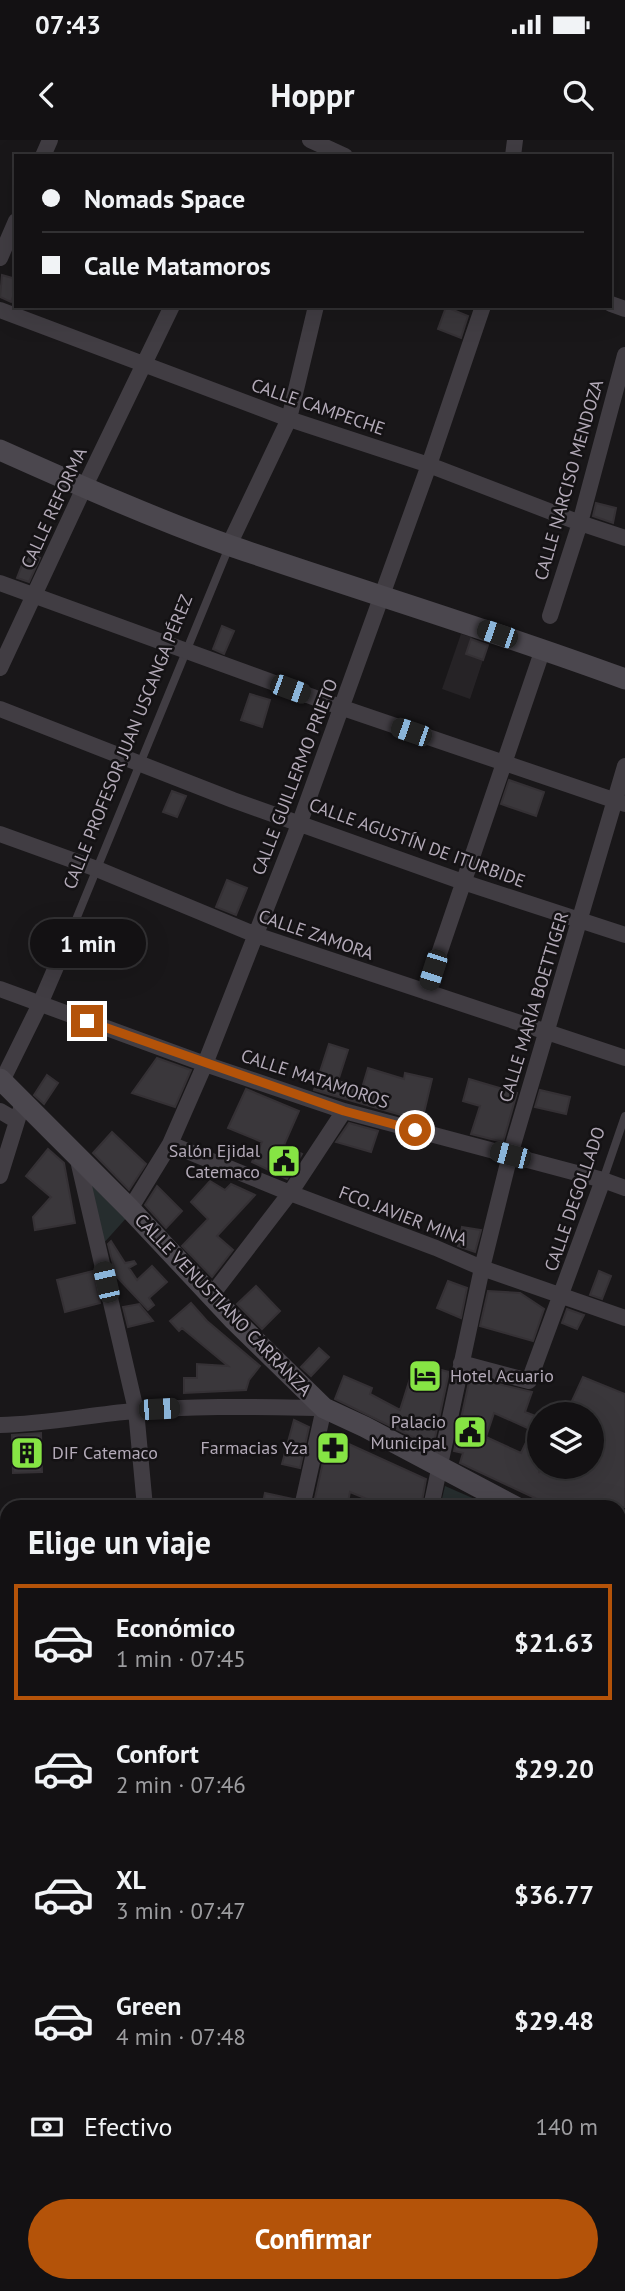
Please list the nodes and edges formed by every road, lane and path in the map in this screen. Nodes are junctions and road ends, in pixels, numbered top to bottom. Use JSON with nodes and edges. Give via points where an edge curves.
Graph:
{"nodes":[{"id":1,"x":310,"y":140,"type":"edge"},
{"id":2,"x":341,"y":154,"type":"edge"},
{"id":3,"x":14,"y":226,"type":"edge"},
{"id":4,"x":0,"y":258,"type":"edge"},
{"id":5,"x":171,"y":308,"type":"edge"},
{"id":6,"x":316,"y":308,"type":"edge"},
{"id":7,"x":482,"y":308,"type":"edge"},
{"id":8,"x":0,"y":310,"type":"edge"},
{"id":9,"x":625,"y":355,"type":"edge"},
{"id":10,"x":144,"y":365,"type":"junction"},
{"id":11,"x":289,"y":419,"type":"junction"},
{"id":12,"x":0,"y":450,"type":"edge"},
{"id":13,"x":429,"y":465,"type":"junction"},
{"id":14,"x":84,"y":488,"type":"junction"},
{"id":15,"x":580,"y":523,"type":"junction"},
{"id":16,"x":625,"y":538,"type":"edge"},
{"id":17,"x":229,"y":545,"type":"junction"},
{"id":18,"x":0,"y":583,"type":"edge"},
{"id":19,"x":34,"y":595,"type":"junction"},
{"id":20,"x":383,"y":595,"type":"junction"},
{"id":21,"x":550,"y":616,"type":"dead end"},
{"id":22,"x":543,"y":649,"type":"junction"},
{"id":23,"x":186,"y":652,"type":"junction"},
{"id":24,"x":0,"y":668,"type":"edge"},
{"id":25,"x":625,"y":679,"type":"edge"},
{"id":26,"x":343,"y":708,"type":"junction"},
{"id":27,"x":0,"y":709,"type":"edge"},
{"id":28,"x":141,"y":763,"type":"junction"},
{"id":29,"x":503,"y":763,"type":"junction"},
{"id":30,"x":625,"y":766,"type":"edge"},
{"id":31,"x":620,"y":802,"type":"edge"},
{"id":32,"x":300,"y":822,"type":"junction"},
{"id":33,"x":0,"y":834,"type":"edge"},
{"id":34,"x":97,"y":869,"type":"junction"},
{"id":35,"x":463,"y":882,"type":"junction"},
{"id":36,"x":580,"y":920,"type":"junction"},
{"id":37,"x":256,"y":935,"type":"junction"},
{"id":38,"x":625,"y":935,"type":"edge"},
{"id":39,"x":68,"y":939,"type":"joint"},
{"id":40,"x":0,"y":989,"type":"edge"},
{"id":41,"x":426,"y":992,"type":"junction"},
{"id":42,"x":40,"y":1004,"type":"junction"},
{"id":43,"x":545,"y":1031,"type":"junction"},
{"id":44,"x":625,"y":1058,"type":"edge"},
{"id":45,"x":205,"y":1064,"type":"junction"},
{"id":46,"x":1,"y":1080,"type":"edge"},
{"id":47,"x":0,"y":1111,"type":"edge"},
{"id":48,"x":20,"y":1111,"type":"junction"},
{"id":49,"x":344,"y":1111,"type":"junction"},
{"id":50,"x":625,"y":1116,"type":"edge"},
{"id":51,"x":170,"y":1144,"type":"junction"},
{"id":52,"x":76,"y":1154,"type":"junction"},
{"id":53,"x":510,"y":1155,"type":"junction"},
{"id":54,"x":0,"y":1176,"type":"edge"},
{"id":55,"x":603,"y":1180,"type":"junction"},
{"id":56,"x":625,"y":1188,"type":"edge"},
{"id":57,"x":289,"y":1193,"type":"junction"},
{"id":58,"x":130,"y":1209,"type":"junction"},
{"id":59,"x":482,"y":1268,"type":"junction"},
{"id":60,"x":211,"y":1296,"type":"junction"},
{"id":61,"x":561,"y":1296,"type":"junction"},
{"id":62,"x":625,"y":1318,"type":"edge"},
{"id":63,"x":461,"y":1363,"type":"junction"},
{"id":64,"x":324,"y":1408,"type":"junction"},
{"id":65,"x":136,"y":1410,"type":"junction"},
{"id":66,"x":0,"y":1425,"type":"edge"},
{"id":67,"x":440,"y":1467,"type":"junction"},
{"id":68,"x":144,"y":1500,"type":"edge"},
{"id":69,"x":304,"y":1500,"type":"edge"},
{"id":70,"x":433,"y":1500,"type":"edge"},
{"id":71,"x":503,"y":1500,"type":"edge"}],
"edges":[{"from":1,"to":2,"type":"street"},
{"from":3,"to":4,"type":"street"},
{"from":5,"to":10,"type":"street","name":"CALLE REFORMA"},
{"from":6,"to":11,"type":"street","name":"CALLE PROFESOR JUAN USCANGA PÉREZ"},
{"from":7,"to":13,"type":"street","name":"CALLE GUILLERMO PRIETO"},
{"from":8,"to":10,"type":"street","name":"CALLE CAMPECHE"},
{"from":9,"to":15,"type":"street","name":"CALLE NARCISO MENDOZA"},
{"from":10,"to":11,"type":"street","name":"CALLE CAMPECHE"},
{"from":10,"to":14,"type":"street","name":"CALLE REFORMA"},
{"from":11,"to":13,"type":"street","name":"CALLE CAMPECHE"},
{"from":11,"to":17,"type":"street","name":"CALLE PROFESOR JUAN USCANGA PÉREZ"},
{"from":12,"to":14,"type":"street"},
{"from":13,"to":15,"type":"street","name":"CALLE CAMPECHE"},
{"from":13,"to":20,"type":"street","name":"CALLE GUILLERMO PRIETO"},
{"from":14,"to":17,"type":"street"},
{"from":14,"to":19,"type":"street","name":"CALLE REFORMA"},
{"from":15,"to":16,"type":"street","name":"CALLE CAMPECHE"},
{"from":15,"to":21,"type":"street","name":"CALLE NARCISO MENDOZA"},
{"from":17,"to":20,"type":"street"},
{"from":17,"to":23,"type":"lane","name":"CALLE PROFESOR JUAN USCANGA PÉREZ"},
{"from":18,"to":19,"type":"street"},
{"from":19,"to":23,"type":"street"},
{"from":19,"to":24,"type":"street","name":"CALLE REFORMA"},
{"from":20,"to":22,"type":"street"},
{"from":20,"to":26,"type":"street","name":"CALLE GUILLERMO PRIETO"},
{"from":22,"to":25,"type":"street"},
{"from":22,"to":29,"type":"street"},
{"from":23,"to":26,"type":"street"},
{"from":23,"to":28,"type":"lane","name":"CALLE PROFESOR JUAN USCANGA PÉREZ"},
{"from":26,"to":29,"type":"street"},
{"from":26,"to":32,"type":"street","name":"CALLE GUILLERMO PRIETO"},
{"from":27,"to":28,"type":"street","name":"CALLE AGUSTÍN DE ITURBIDE"},
{"from":28,"to":32,"type":"street","name":"CALLE AGUSTÍN DE ITURBIDE"},
{"from":28,"to":34,"type":"lane","name":"CALLE PROFESOR JUAN USCANGA PÉREZ"},
{"from":29,"to":31,"type":"street"},
{"from":29,"to":35,"type":"street"},
{"from":30,"to":31,"type":"street","name":"CALLE MARÍA BOETTIGER"},
{"from":31,"to":36,"type":"street","name":"CALLE MARÍA BOETTIGER"},
{"from":32,"to":35,"type":"street","name":"CALLE AGUSTÍN DE ITURBIDE"},
{"from":32,"to":37,"type":"street","name":"CALLE GUILLERMO PRIETO"},
{"from":33,"to":34,"type":"street","name":"CALLE ZAMORA"},
{"from":34,"to":37,"type":"street","name":"CALLE ZAMORA"},
{"from":34,"to":39,"type":"lane","name":"CALLE PROFESOR JUAN USCANGA PÉREZ"},
{"from":35,"to":36,"type":"street","name":"CALLE AGUSTÍN DE ITURBIDE"},
{"from":35,"to":41,"type":"street"},
{"from":36,"to":38,"type":"street","name":"CALLE AGUSTÍN DE ITURBIDE"},
{"from":36,"to":43,"type":"street","name":"CALLE MARÍA BOETTIGER"},
{"from":37,"to":41,"type":"street","name":"CALLE ZAMORA"},
{"from":37,"to":45,"type":"street","name":"CALLE GUILLERMO PRIETO"},
{"from":39,"to":42,"type":"street","name":"CALLE PROFESOR JUAN USCANGA PÉREZ"},
{"from":40,"to":42,"type":"street","name":"CALLE MATAMOROS"},
{"from":41,"to":43,"type":"street","name":"CALLE ZAMORA"},
{"from":42,"to":45,"type":"street","name":"CALLE MATAMOROS"},
{"from":42,"to":46,"type":"street","name":"CALLE PROFESOR JUAN USCANGA PÉREZ"},
{"from":43,"to":44,"type":"street","name":"CALLE ZAMORA"},
{"from":43,"to":53,"type":"street","name":"CALLE MARÍA BOETTIGER"},
{"from":45,"to":49,"type":"street","name":"CALLE MATAMOROS"},
{"from":45,"to":51,"type":"street","name":"CALLE GUILLERMO PRIETO"},
{"from":46,"to":48,"type":"street","name":"CALLE VENUSTIANO CARRANZA"},
{"from":47,"to":48,"type":"street"},
{"from":48,"to":52,"type":"street","name":"CALLE VENUSTIANO CARRANZA"},
{"from":48,"to":54,"type":"street"},
{"from":49,"to":53,"type":"street","name":"CALLE MATAMOROS"},
{"from":49,"to":57,"type":"street"},
{"from":50,"to":55,"type":"lane","name":"CALLE DEGOLLADO"},
{"from":51,"to":57,"type":"street","name":"FCO. JAVIER MINA"},
{"from":51,"to":58,"type":"street","name":"CALLE GUILLERMO PRIETO"},
{"from":52,"to":58,"type":"street","name":"CALLE VENUSTIANO CARRANZA"},
{"from":52,"to":65,"type":"street"},
{"from":53,"to":55,"type":"street","name":"CALLE MATAMOROS"},
{"from":53,"to":59,"type":"street","name":"CALLE MARÍA BOETTIGER"},
{"from":55,"to":56,"type":"street","name":"CALLE MATAMOROS"},
{"from":55,"to":61,"type":"street","name":"CALLE DEGOLLADO"},
{"from":57,"to":59,"type":"street","name":"FCO. JAVIER MINA"},
{"from":57,"to":60,"type":"street"},
{"from":58,"to":60,"type":"street","name":"CALLE VENUSTIANO CARRANZA"},
{"from":59,"to":61,"type":"street","name":"FCO. JAVIER MINA"},
{"from":59,"to":63,"type":"street","name":"CALLE MARÍA BOETTIGER"},
{"from":60,"to":64,"type":"street","name":"CALLE VENUSTIANO CARRANZA"},
{"from":61,"to":62,"type":"street","name":"FCO. JAVIER MINA"},
{"from":61,"to":63,"type":"street","name":"CALLE DEGOLLADO","via":[[528,1381]]},
{"from":63,"to":67,"type":"street","name":"CALLE MARÍA BOETTIGER"},
{"from":64,"to":65,"type":"street"},
{"from":64,"to":67,"type":"street","name":"CALLE VENUSTIANO CARRANZA"},
{"from":64,"to":69,"type":"street"},
{"from":65,"to":66,"type":"street"},
{"from":65,"to":68,"type":"street"},
{"from":67,"to":70,"type":"street","name":"CALLE MARÍA BOETTIGER"},
{"from":67,"to":71,"type":"street","name":"CALLE VENUSTIANO CARRANZA"}]}
